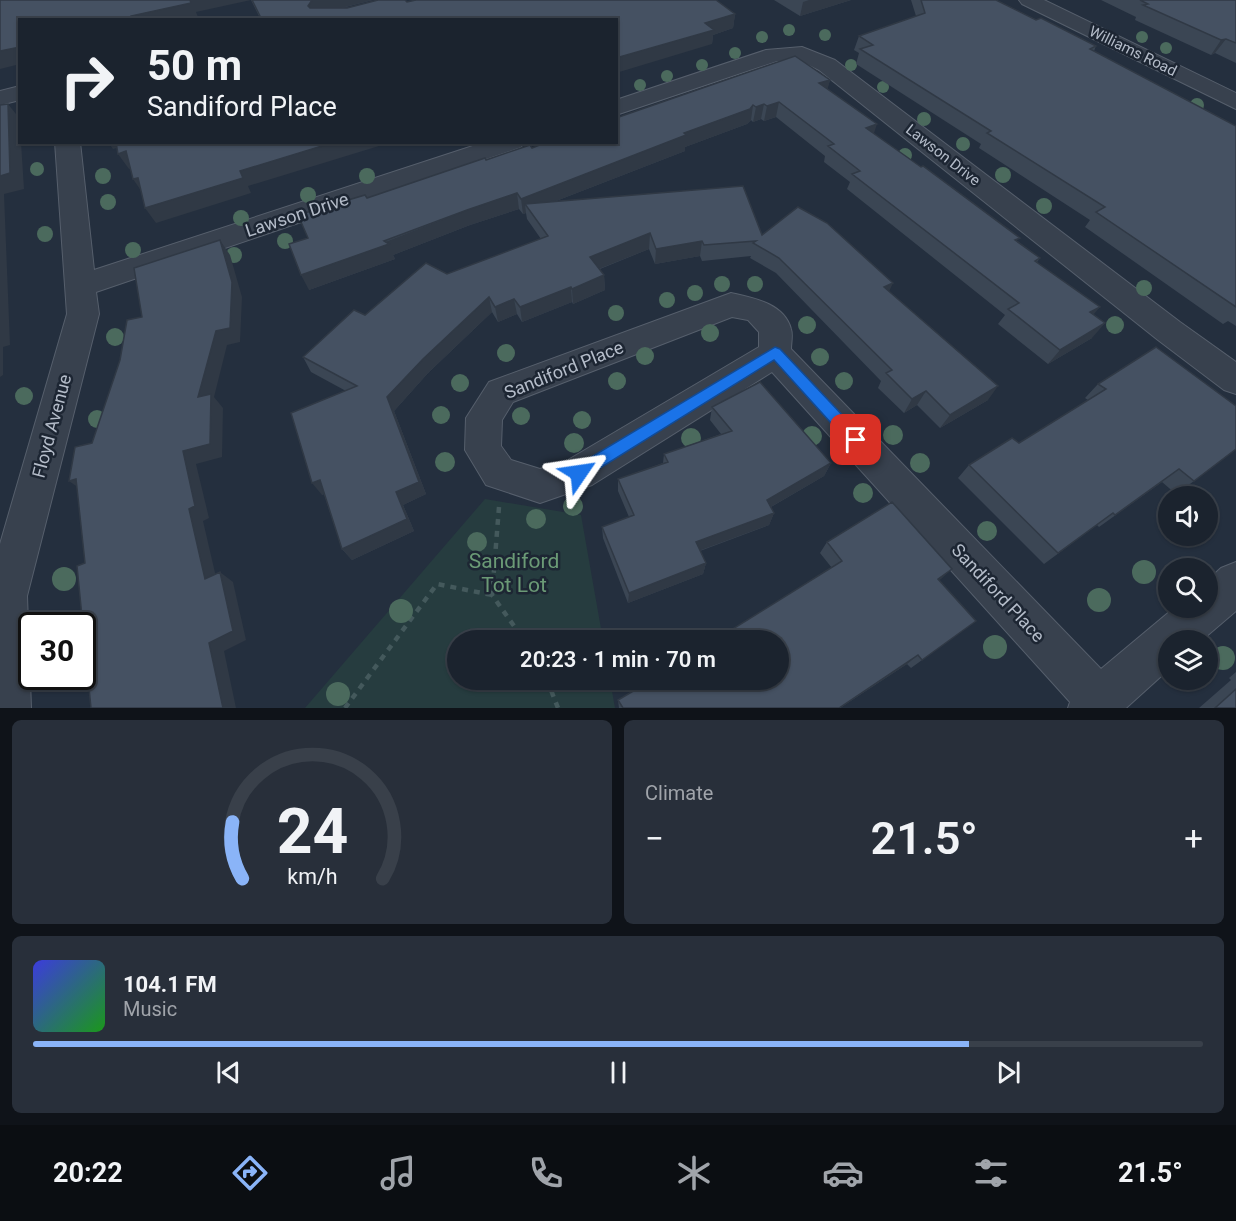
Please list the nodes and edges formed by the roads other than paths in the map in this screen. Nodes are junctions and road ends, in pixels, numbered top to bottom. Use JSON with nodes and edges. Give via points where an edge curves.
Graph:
{"nodes":[{"id":1,"x":1029,"y":0,"type":"edge"},
{"id":2,"x":18,"y":94,"type":"edge"},
{"id":3,"x":0,"y":98,"type":"edge"},
{"id":4,"x":1236,"y":102,"type":"edge"},
{"id":5,"x":618,"y":107,"type":"edge"},
{"id":6,"x":67,"y":144,"type":"edge"},
{"id":7,"x":506,"y":144,"type":"edge"},
{"id":8,"x":81,"y":286,"type":"junction"},
{"id":9,"x":775,"y":352,"type":"junction"},
{"id":10,"x":1236,"y":380,"type":"edge"},
{"id":11,"x":1236,"y":583,"type":"edge"},
{"id":12,"x":1218,"y":598,"type":"edge"},
{"id":13,"x":1195,"y":618,"type":"edge"},
{"id":14,"x":1181,"y":630,"type":"edge"},
{"id":15,"x":1158,"y":650,"type":"edge"},
{"id":16,"x":1095,"y":704,"type":"edge"},
{"id":17,"x":8,"y":708,"type":"edge"}],
"edges":[{"from":1,"to":4,"type":"street","name":"Williams Road"},
{"from":2,"to":3,"type":"street"},
{"from":5,"to":10,"type":"street","name":"Lawson Drive","via":[[774,55],[802,53],[827,65]]},
{"from":6,"to":8,"type":"street","name":"Floyd Avenue"},
{"from":7,"to":8,"type":"street","name":"Lawson Drive"},
{"from":8,"to":17,"type":"street","name":"Floyd Avenue","via":[[83,314],[6,596]]},
{"from":9,"to":9,"type":"street","name":"Sandiford Place","via":[[775,329],[758,311],[731,305],[501,392],[484,418],[483,450],[499,473],[540,486],[579,473]]},
{"from":9,"to":16,"type":"street","name":"Sandiford Place"},
{"from":11,"to":12,"type":"street"},
{"from":13,"to":14,"type":"street"},
{"from":15,"to":16,"type":"street"}]}
